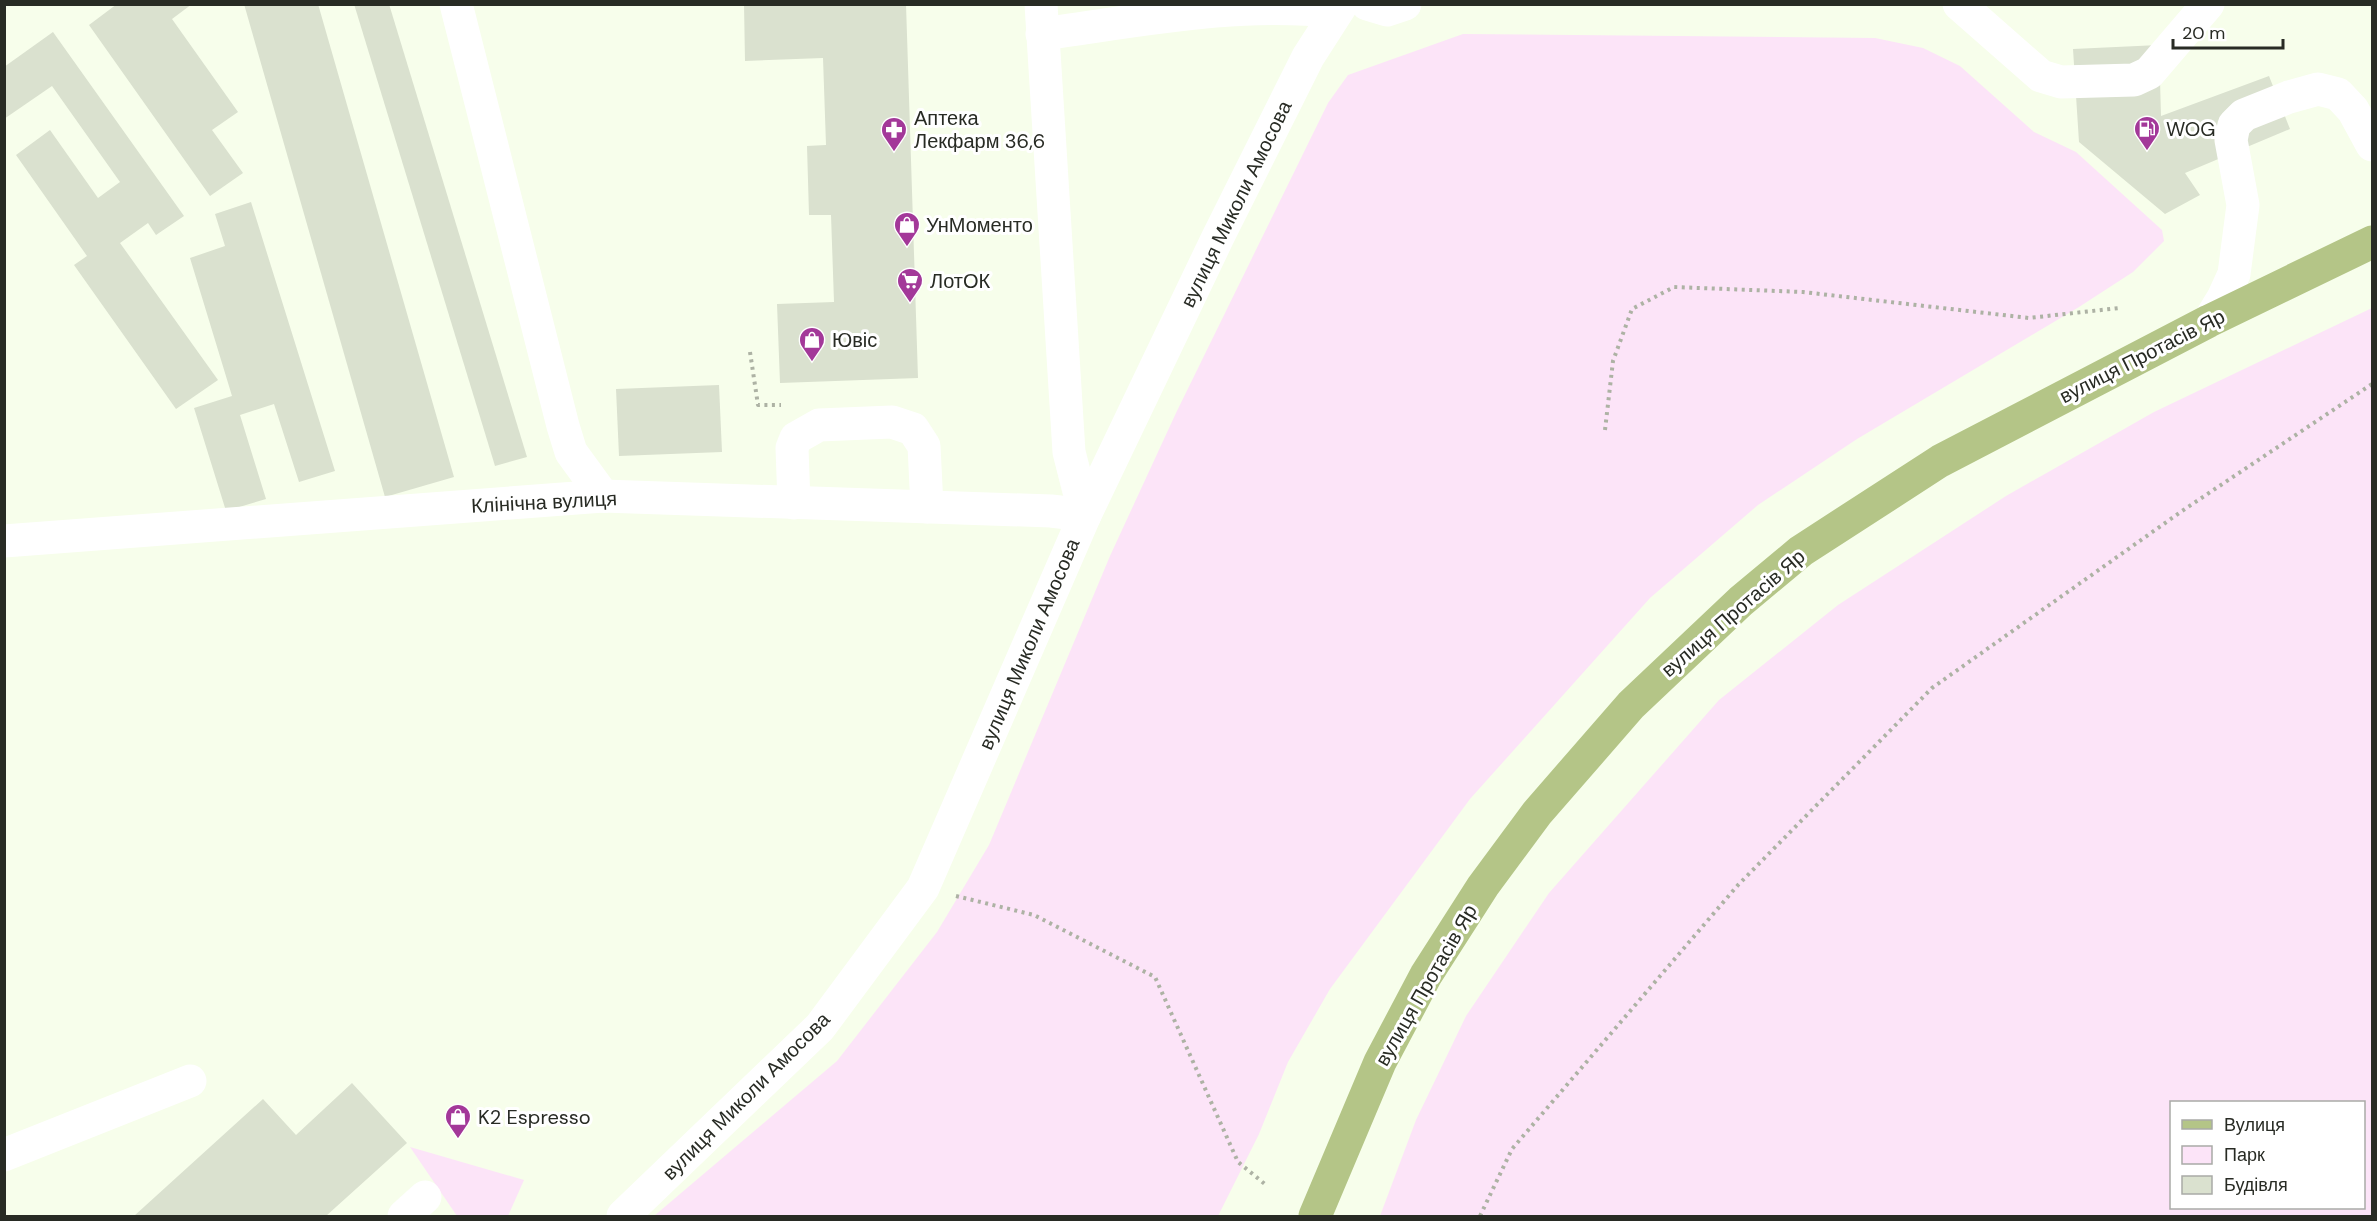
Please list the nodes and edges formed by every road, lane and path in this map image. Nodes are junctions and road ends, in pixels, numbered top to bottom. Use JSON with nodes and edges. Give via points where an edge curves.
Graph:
{"nodes":[{"id":1,"x":456,"y":4,"type":"edge"},
{"id":2,"x":1367,"y":4,"type":"edge"},
{"id":3,"x":1405,"y":4,"type":"edge"},
{"id":4,"x":1959,"y":4,"type":"edge"},
{"id":5,"x":2208,"y":4,"type":"edge"},
{"id":6,"x":1339,"y":8,"type":"edge"},
{"id":7,"x":1042,"y":19,"type":"edge"},
{"id":8,"x":2373,"y":145,"type":"edge"},
{"id":9,"x":2373,"y":242,"type":"edge"},
{"id":10,"x":2119,"y":308,"type":"dead end"},
{"id":11,"x":2209,"y":321,"type":"junction"},
{"id":12,"x":750,"y":352,"type":"dead end"},
{"id":13,"x":2373,"y":384,"type":"edge"},
{"id":14,"x":819,"y":425,"type":"junction"},
{"id":15,"x":1605,"y":430,"type":"dead end"},
{"id":16,"x":603,"y":496,"type":"junction"},
{"id":17,"x":794,"y":503,"type":"junction"},
{"id":18,"x":927,"y":507,"type":"junction"},
{"id":19,"x":1085,"y":515,"type":"junction"},
{"id":20,"x":4,"y":541,"type":"edge"},
{"id":21,"x":923,"y":888,"type":"junction"},
{"id":22,"x":190,"y":1081,"type":"dead end"},
{"id":23,"x":4,"y":1155,"type":"edge"},
{"id":24,"x":1266,"y":1185,"type":"dead end"},
{"id":25,"x":623,"y":1216,"type":"edge"},
{"id":26,"x":1315,"y":1216,"type":"edge"},
{"id":27,"x":1480,"y":1216,"type":"edge"}],
"edges":[{"from":1,"to":16,"type":"street","via":[[563,426],[571,452]]},
{"from":2,"to":3,"type":"street","via":[[1387,10]]},
{"from":4,"to":5,"type":"street","via":[[2041,76],[2061,82],[2134,80],[2149,73]]},
{"from":6,"to":7,"type":"street"},
{"from":6,"to":19,"type":"street","name":"вулиця Миколи Амосова","via":[[1308,57]]},
{"from":7,"to":19,"type":"street","via":[[1069,452]]},
{"from":8,"to":11,"type":"street","via":[[2353,110],[2338,94],[2318,89],[2244,115],[2234,125],[2231,140],[2243,205],[2234,274]]},
{"from":9,"to":11,"type":"main road","name":"вулиця Протасів Яр"},
{"from":10,"to":15,"type":"path","via":[[2029,318],[1803,292],[1674,287],[1632,309],[1613,360]]},
{"from":11,"to":26,"type":"main road","name":"вулиця Протасів Яр","via":[[1940,461],[1874,502],[1801,551],[1741,601],[1631,705],[1537,813],[1483,886],[1426,975],[1380,1062]]},
{"from":12,"to":14,"type":"path","via":[[758,405],[791,404]]},
{"from":13,"to":27,"type":"path","via":[[2182,511],[1932,688],[1738,885],[1699,930],[1512,1149]]},
{"from":14,"to":17,"type":"street","via":[[796,438],[792,448]]},
{"from":14,"to":18,"type":"street","via":[[892,422],[913,429],[924,446]]},
{"from":16,"to":17,"type":"street","name":"Клінічна вулиця"},
{"from":16,"to":20,"type":"street","name":"Клінічна вулиця"},
{"from":17,"to":18,"type":"street","name":"Клінічна вулиця"},
{"from":18,"to":19,"type":"street","name":"Клінічна вулиця"},
{"from":19,"to":21,"type":"street","name":"вулиця Миколи Амосова"},
{"from":21,"to":24,"type":"path","via":[[1034,915],[1155,977],[1238,1162]]},
{"from":21,"to":25,"type":"street","name":"вулиця Миколи Амосова","via":[[820,1027]]},
{"from":22,"to":23,"type":"street"}]}
